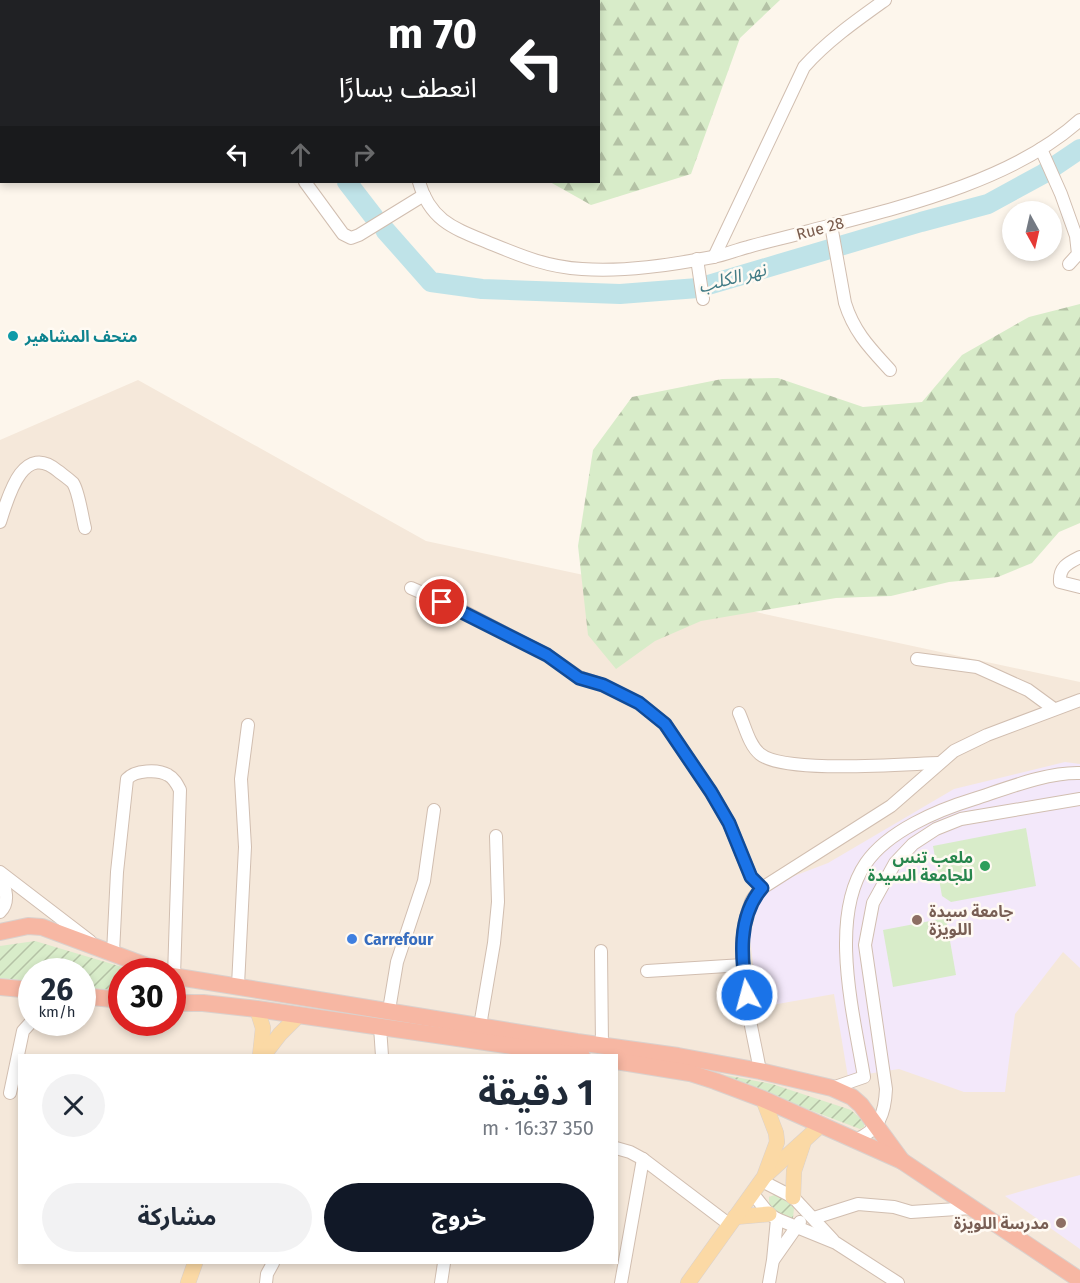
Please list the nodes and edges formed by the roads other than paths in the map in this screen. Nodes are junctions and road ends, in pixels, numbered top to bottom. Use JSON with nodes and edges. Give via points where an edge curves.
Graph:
{"nodes":[{"id":1,"x":885,"y":0,"type":"edge"},
{"id":2,"x":1080,"y":120,"type":"edge"},
{"id":3,"x":1043,"y":153,"type":"junction"},
{"id":4,"x":306,"y":183,"type":"edge"},
{"id":5,"x":419,"y":183,"type":"edge"},
{"id":6,"x":424,"y":195,"type":"junction"},
{"id":7,"x":831,"y":225,"type":"junction"},
{"id":8,"x":714,"y":257,"type":"junction"},
{"id":9,"x":697,"y":262,"type":"junction"},
{"id":10,"x":1069,"y":264,"type":"dead end"},
{"id":11,"x":703,"y":299,"type":"dead end"},
{"id":12,"x":890,"y":370,"type":"dead end"},
{"id":13,"x":0,"y":522,"type":"edge"},
{"id":14,"x":84,"y":528,"type":"dead end"},
{"id":15,"x":1080,"y":557,"type":"edge"},
{"id":16,"x":1080,"y":587,"type":"edge"},
{"id":17,"x":411,"y":588,"type":"dead end"},
{"id":18,"x":917,"y":659,"type":"dead end"},
{"id":19,"x":1080,"y":700,"type":"edge"},
{"id":20,"x":1053,"y":709,"type":"junction"},
{"id":21,"x":739,"y":713,"type":"dead end"},
{"id":22,"x":248,"y":725,"type":"dead end"},
{"id":23,"x":939,"y":763,"type":"junction"},
{"id":24,"x":1080,"y":773,"type":"edge"},
{"id":25,"x":1080,"y":799,"type":"edge"},
{"id":26,"x":434,"y":810,"type":"dead end"},
{"id":27,"x":496,"y":837,"type":"dead end"},
{"id":28,"x":0,"y":872,"type":"edge"},
{"id":29,"x":0,"y":877,"type":"edge"},
{"id":30,"x":856,"y":882,"type":"junction"},
{"id":31,"x":762,"y":888,"type":"junction"},
{"id":32,"x":876,"y":898,"type":"junction"},
{"id":33,"x":0,"y":912,"type":"edge"},
{"id":34,"x":0,"y":932,"type":"edge"},
{"id":35,"x":107,"y":951,"type":"junction"},
{"id":36,"x":601,"y":951,"type":"dead end"},
{"id":37,"x":126,"y":958,"type":"edge"},
{"id":38,"x":171,"y":958,"type":"edge"},
{"id":39,"x":743,"y":965,"type":"junction"},
{"id":40,"x":647,"y":971,"type":"dead end"},
{"id":41,"x":186,"y":977,"type":"edge"},
{"id":42,"x":238,"y":985,"type":"junction"},
{"id":43,"x":0,"y":987,"type":"edge"},
{"id":44,"x":18,"y":989,"type":"edge"},
{"id":45,"x":186,"y":1003,"type":"edge"},
{"id":46,"x":257,"y":1009,"type":"junction"},
{"id":47,"x":389,"y":1010,"type":"junction"},
{"id":48,"x":298,"y":1016,"type":"junction"},
{"id":49,"x":480,"y":1026,"type":"junction"},
{"id":50,"x":380,"y":1027,"type":"junction"},
{"id":51,"x":22,"y":1036,"type":"edge"},
{"id":52,"x":602,"y":1046,"type":"junction"},
{"id":53,"x":18,"y":1054,"type":"edge"},
{"id":54,"x":18,"y":1054,"type":"edge"},
{"id":55,"x":262,"y":1054,"type":"edge"},
{"id":56,"x":264,"y":1054,"type":"edge"},
{"id":57,"x":382,"y":1054,"type":"edge"},
{"id":58,"x":568,"y":1054,"type":"edge"},
{"id":59,"x":618,"y":1061,"type":"edge"},
{"id":60,"x":760,"y":1071,"type":"junction"},
{"id":61,"x":864,"y":1077,"type":"junction"},
{"id":62,"x":831,"y":1088,"type":"junction"},
{"id":63,"x":886,"y":1089,"type":"junction"},
{"id":64,"x":10,"y":1093,"type":"dead end"},
{"id":65,"x":763,"y":1100,"type":"junction"},
{"id":66,"x":821,"y":1125,"type":"junction"},
{"id":67,"x":877,"y":1125,"type":"junction"},
{"id":68,"x":804,"y":1140,"type":"junction"},
{"id":69,"x":855,"y":1140,"type":"junction"},
{"id":70,"x":618,"y":1149,"type":"edge"},
{"id":71,"x":643,"y":1159,"type":"junction"},
{"id":72,"x":902,"y":1161,"type":"junction"},
{"id":73,"x":763,"y":1179,"type":"junction"},
{"id":74,"x":753,"y":1194,"type":"junction"},
{"id":75,"x":793,"y":1197,"type":"junction"},
{"id":76,"x":972,"y":1208,"type":"junction"},
{"id":77,"x":810,"y":1214,"type":"junction"},
{"id":78,"x":773,"y":1216,"type":"junction"},
{"id":79,"x":732,"y":1221,"type":"junction"},
{"id":80,"x":797,"y":1228,"type":"junction"},
{"id":81,"x":836,"y":1243,"type":"junction"},
{"id":82,"x":773,"y":1260,"type":"junction"},
{"id":83,"x":195,"y":1264,"type":"edge"},
{"id":84,"x":272,"y":1264,"type":"edge"},
{"id":85,"x":444,"y":1264,"type":"edge"},
{"id":86,"x":1080,"y":1280,"type":"edge"},
{"id":87,"x":188,"y":1283,"type":"edge"},
{"id":88,"x":266,"y":1283,"type":"edge"},
{"id":89,"x":441,"y":1283,"type":"edge"},
{"id":90,"x":621,"y":1283,"type":"edge"},
{"id":91,"x":688,"y":1283,"type":"edge"},
{"id":92,"x":769,"y":1283,"type":"edge"},
{"id":93,"x":898,"y":1283,"type":"edge"}],
"edges":[{"from":1,"to":8,"type":"street","via":[[804,67]]},
{"from":2,"to":3,"type":"street","name":"Rue 28"},
{"from":3,"to":7,"type":"street","name":"Rue 28","via":[[955,188]]},
{"from":3,"to":10,"type":"street","via":[[1078,245],[1078,254]]},
{"from":4,"to":6,"type":"street","via":[[343,234],[351,238]]},
{"from":5,"to":6,"type":"street","name":"Rue 28"},
{"from":6,"to":9,"type":"street","name":"Rue 28","via":[[434,213],[452,227],[540,263],[621,269]]},
{"from":7,"to":8,"type":"street","name":"Rue 28"},
{"from":7,"to":12,"type":"street","via":[[849,316],[859,336]]},
{"from":8,"to":9,"type":"street","name":"Rue 28"},
{"from":9,"to":11,"type":"street"},
{"from":13,"to":14,"type":"street","via":[[11,487],[28,465],[36,462],[50,465],[73,484]]},
{"from":15,"to":16,"type":"street","via":[[1066,564],[1060,573],[1060,582]]},
{"from":17,"to":31,"type":"street","via":[[547,655],[579,678],[639,703],[665,724],[717,802],[751,877]]},
{"from":18,"to":20,"type":"street","via":[[977,667],[1028,690]]},
{"from":19,"to":20,"type":"street"},
{"from":20,"to":23,"type":"street","via":[[970,743]]},
{"from":21,"to":23,"type":"street","via":[[756,750],[777,762],[828,766]]},
{"from":22,"to":42,"type":"street","via":[[241,779],[245,847]]},
{"from":23,"to":31,"type":"street","via":[[891,806]]},
{"from":24,"to":30,"type":"street","via":[[1048,777],[946,807],[881,846]]},
{"from":25,"to":32,"type":"street","via":[[961,819],[936,829],[913,844],[896,863]]},
{"from":26,"to":47,"type":"street","via":[[424,881],[397,962]]},
{"from":27,"to":49,"type":"street","via":[[498,902]]},
{"from":28,"to":35,"type":"street"},
{"from":29,"to":33,"type":"street","via":[[6,901]]},
{"from":30,"to":32,"type":"street","via":[[872,887]]},
{"from":30,"to":61,"type":"street","via":[[845,934]]},
{"from":31,"to":39,"type":"street","via":[[748,912]]},
{"from":32,"to":63,"type":"street","via":[[865,945]]},
{"from":34,"to":35,"type":"highway","via":[[42,927]]},
{"from":35,"to":37,"type":"highway"},
{"from":35,"to":38,"type":"street","via":[[127,778],[138,772],[166,773],[180,790]]},
{"from":36,"to":52,"type":"street"},
{"from":39,"to":40,"type":"street"},
{"from":39,"to":60,"type":"street"},
{"from":41,"to":42,"type":"highway"},
{"from":42,"to":47,"type":"highway"},
{"from":43,"to":44,"type":"highway"},
{"from":45,"to":46,"type":"highway"},
{"from":46,"to":48,"type":"highway"},
{"from":46,"to":55,"type":"main road","via":[[263,1028]]},
{"from":47,"to":49,"type":"highway"},
{"from":48,"to":50,"type":"highway"},
{"from":48,"to":56,"type":"main road"},
{"from":49,"to":52,"type":"highway"},
{"from":50,"to":57,"type":"street"},
{"from":50,"to":58,"type":"highway"},
{"from":51,"to":53,"type":"street"},
{"from":52,"to":60,"type":"highway"},
{"from":54,"to":64,"type":"street"},
{"from":59,"to":65,"type":"highway","via":[[690,1073]]},
{"from":60,"to":62,"type":"highway"},
{"from":61,"to":62,"type":"street"},
{"from":61,"to":63,"type":"street","via":[[873,1078]]},
{"from":62,"to":67,"type":"highway","via":[[852,1097]]},
{"from":63,"to":67,"type":"street","via":[[885,1108]]},
{"from":65,"to":66,"type":"highway"},
{"from":65,"to":73,"type":"main road","via":[[777,1142]]},
{"from":66,"to":68,"type":"main road"},
{"from":66,"to":69,"type":"highway"},
{"from":67,"to":69,"type":"street"},
{"from":67,"to":72,"type":"highway"},
{"from":68,"to":73,"type":"main road"},
{"from":68,"to":75,"type":"main road","via":[[794,1171]]},
{"from":69,"to":72,"type":"highway"},
{"from":70,"to":71,"type":"street"},
{"from":71,"to":79,"type":"street"},
{"from":71,"to":90,"type":"street"},
{"from":72,"to":76,"type":"highway"},
{"from":73,"to":74,"type":"main road"},
{"from":73,"to":75,"type":"street"},
{"from":74,"to":78,"type":"street"},
{"from":74,"to":79,"type":"main road"},
{"from":75,"to":77,"type":"street"},
{"from":76,"to":77,"type":"street","via":[[911,1212],[858,1204]]},
{"from":76,"to":86,"type":"highway"},
{"from":77,"to":80,"type":"street"},
{"from":77,"to":81,"type":"street"},
{"from":78,"to":79,"type":"main road"},
{"from":78,"to":80,"type":"street"},
{"from":78,"to":82,"type":"street"},
{"from":79,"to":91,"type":"main road"},
{"from":80,"to":81,"type":"street"},
{"from":80,"to":82,"type":"street"},
{"from":81,"to":93,"type":"street"},
{"from":82,"to":92,"type":"street"},
{"from":83,"to":87,"type":"main road"},
{"from":84,"to":88,"type":"street"},
{"from":85,"to":89,"type":"street"}]}
